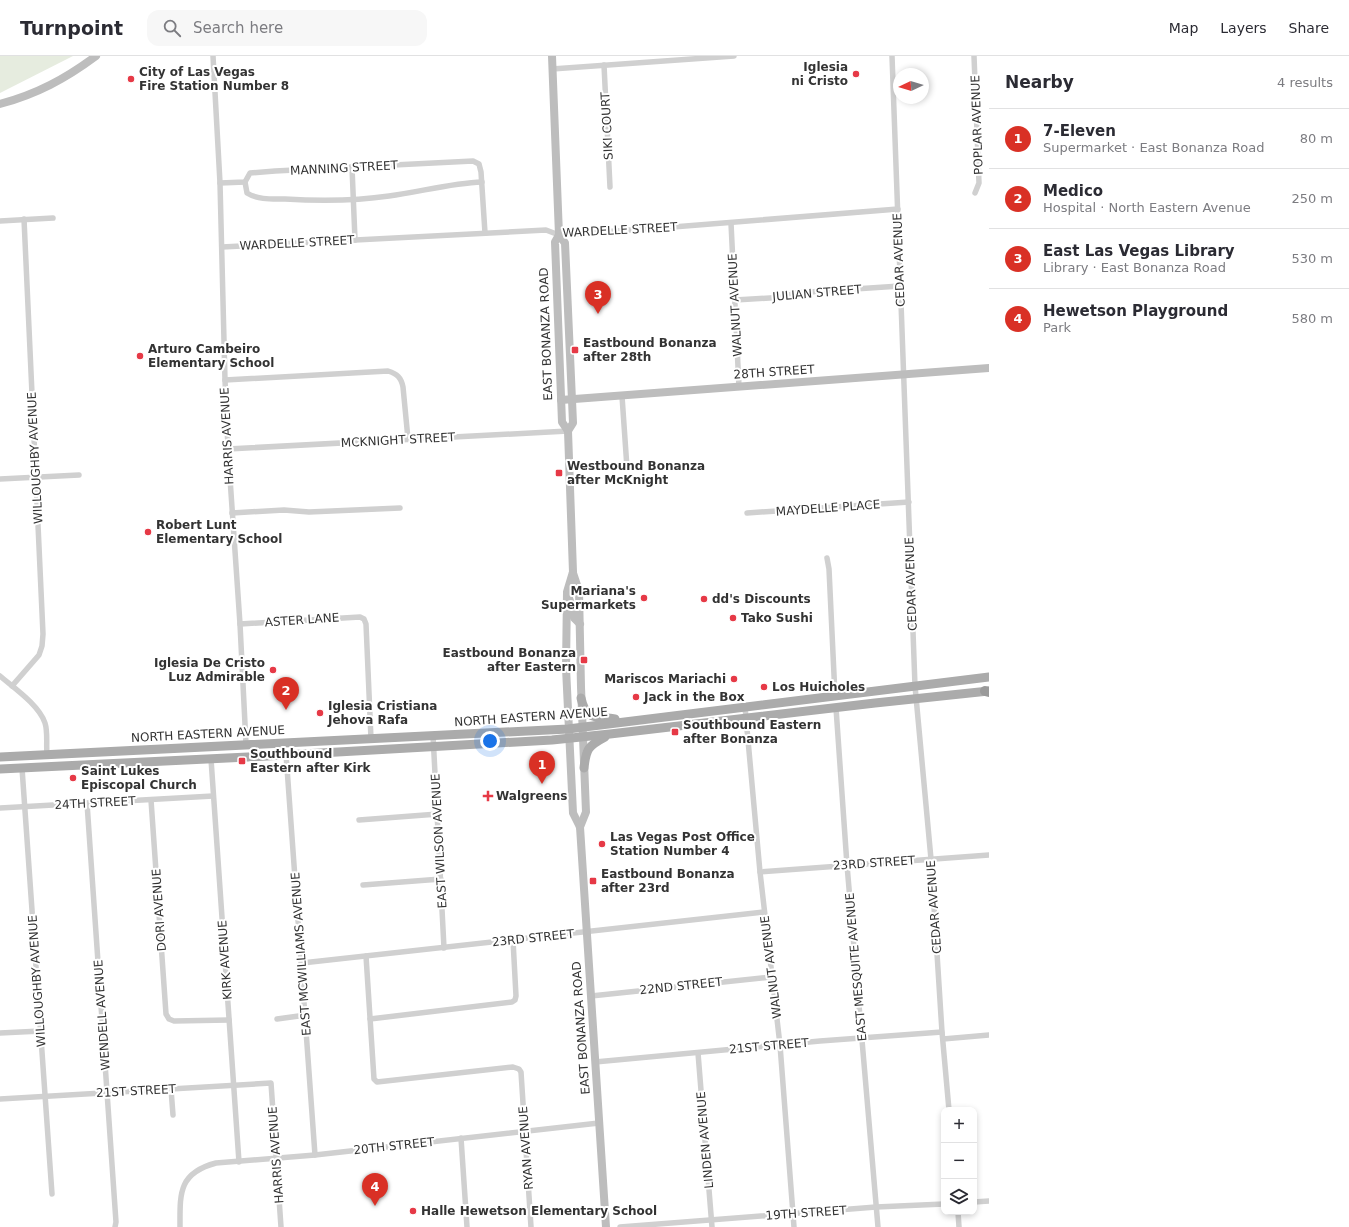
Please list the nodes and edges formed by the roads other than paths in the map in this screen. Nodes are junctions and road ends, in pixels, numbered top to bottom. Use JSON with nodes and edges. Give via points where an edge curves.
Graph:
{"nodes":[{"id":1,"x":96,"y":56,"type":"edge"},
{"id":2,"x":212,"y":56,"type":"edge"},
{"id":3,"x":552,"y":56,"type":"edge"},
{"id":4,"x":734,"y":56,"type":"edge"},
{"id":5,"x":892,"y":56,"type":"edge"},
{"id":6,"x":974,"y":56,"type":"edge"},
{"id":7,"x":604,"y":65,"type":"junction"},
{"id":8,"x":552,"y":69,"type":"junction"},
{"id":9,"x":0,"y":104,"type":"edge"},
{"id":10,"x":352,"y":167,"type":"junction"},
{"id":11,"x":245,"y":182,"type":"junction"},
{"id":12,"x":482,"y":182,"type":"junction"},
{"id":13,"x":220,"y":183,"type":"junction"},
{"id":14,"x":610,"y":187,"type":"dead end"},
{"id":15,"x":975,"y":193,"type":"dead end"},
{"id":16,"x":353,"y":199,"type":"junction"},
{"id":17,"x":898,"y":209,"type":"junction"},
{"id":18,"x":53,"y":218,"type":"dead end"},
{"id":19,"x":24,"y":219,"type":"junction"},
{"id":20,"x":0,"y":221,"type":"edge"},
{"id":21,"x":731,"y":223,"type":"junction"},
{"id":22,"x":485,"y":233,"type":"junction"},
{"id":23,"x":559,"y":235,"type":"junction"},
{"id":24,"x":355,"y":240,"type":"junction"},
{"id":25,"x":222,"y":247,"type":"junction"},
{"id":26,"x":900,"y":286,"type":"junction"},
{"id":27,"x":735,"y":300,"type":"junction"},
{"id":28,"x":989,"y":368,"type":"edge"},
{"id":29,"x":903,"y":375,"type":"junction"},
{"id":30,"x":225,"y":380,"type":"junction"},
{"id":31,"x":739,"y":387,"type":"junction"},
{"id":32,"x":622,"y":396,"type":"junction"},
{"id":33,"x":561,"y":400,"type":"junction"},
{"id":34,"x":572,"y":400,"type":"junction"},
{"id":35,"x":568,"y":431,"type":"junction"},
{"id":36,"x":408,"y":439,"type":"junction"},
{"id":37,"x":228,"y":449,"type":"junction"},
{"id":38,"x":627,"y":468,"type":"dead end"},
{"id":39,"x":79,"y":476,"type":"dead end"},
{"id":40,"x":36,"y":477,"type":"junction"},
{"id":41,"x":0,"y":479,"type":"edge"},
{"id":42,"x":908,"y":502,"type":"junction"},
{"id":43,"x":400,"y":508,"type":"dead end"},
{"id":44,"x":232,"y":513,"type":"junction"},
{"id":45,"x":747,"y":513,"type":"dead end"},
{"id":46,"x":827,"y":558,"type":"dead end"},
{"id":47,"x":573,"y":572,"type":"junction"},
{"id":48,"x":567,"y":592,"type":"junction"},
{"id":49,"x":240,"y":624,"type":"junction"},
{"id":50,"x":580,"y":624,"type":"junction"},
{"id":51,"x":0,"y":676,"type":"edge"},
{"id":52,"x":989,"y":677,"type":"edge"},
{"id":53,"x":12,"y":686,"type":"junction"},
{"id":54,"x":915,"y":686,"type":"junction"},
{"id":55,"x":988,"y":691,"type":"edge"},
{"id":56,"x":835,"y":696,"type":"junction"},
{"id":57,"x":581,"y":698,"type":"junction"},
{"id":58,"x":916,"y":699,"type":"junction"},
{"id":59,"x":745,"y":707,"type":"junction"},
{"id":60,"x":836,"y":708,"type":"junction"},
{"id":61,"x":714,"y":711,"type":"junction"},
{"id":62,"x":746,"y":718,"type":"junction"},
{"id":63,"x":628,"y":721,"type":"junction"},
{"id":64,"x":683,"y":726,"type":"junction"},
{"id":65,"x":582,"y":727,"type":"junction"},
{"id":66,"x":568,"y":728,"type":"junction"},
{"id":67,"x":610,"y":734,"type":"junction"},
{"id":68,"x":433,"y":735,"type":"junction"},
{"id":69,"x":582,"y":737,"type":"junction"},
{"id":70,"x":371,"y":738,"type":"junction"},
{"id":71,"x":568,"y":738,"type":"junction"},
{"id":72,"x":337,"y":740,"type":"junction"},
{"id":73,"x":246,"y":744,"type":"junction"},
{"id":74,"x":434,"y":746,"type":"junction"},
{"id":75,"x":286,"y":754,"type":"junction"},
{"id":76,"x":47,"y":755,"type":"junction"},
{"id":77,"x":0,"y":757,"type":"edge"},
{"id":78,"x":211,"y":758,"type":"junction"},
{"id":79,"x":192,"y":759,"type":"junction"},
{"id":80,"x":5,"y":768,"type":"edge"},
{"id":81,"x":22,"y":768,"type":"junction"},
{"id":82,"x":584,"y":768,"type":"junction"},
{"id":83,"x":213,"y":796,"type":"junction"},
{"id":84,"x":151,"y":800,"type":"junction"},
{"id":85,"x":87,"y":803,"type":"junction"},
{"id":86,"x":24,"y":806,"type":"junction"},
{"id":87,"x":0,"y":808,"type":"edge"},
{"id":88,"x":438,"y":814,"type":"junction"},
{"id":89,"x":359,"y":820,"type":"dead end"},
{"id":90,"x":580,"y":827,"type":"junction"},
{"id":91,"x":989,"y":855,"type":"edge"},
{"id":92,"x":931,"y":859,"type":"junction"},
{"id":93,"x":847,"y":865,"type":"junction"},
{"id":94,"x":760,"y":872,"type":"junction"},
{"id":95,"x":441,"y":879,"type":"junction"},
{"id":96,"x":363,"y":885,"type":"dead end"},
{"id":97,"x":764,"y":912,"type":"junction"},
{"id":98,"x":586,"y":932,"type":"junction"},
{"id":99,"x":513,"y":940,"type":"junction"},
{"id":100,"x":444,"y":948,"type":"junction"},
{"id":101,"x":366,"y":956,"type":"junction"},
{"id":102,"x":302,"y":963,"type":"junction"},
{"id":103,"x":772,"y":977,"type":"junction"},
{"id":104,"x":591,"y":996,"type":"junction"},
{"id":105,"x":306,"y":1015,"type":"junction"},
{"id":106,"x":277,"y":1019,"type":"dead end"},
{"id":107,"x":370,"y":1019,"type":"junction"},
{"id":108,"x":229,"y":1020,"type":"junction"},
{"id":109,"x":41,"y":1031,"type":"junction"},
{"id":110,"x":942,"y":1032,"type":"junction"},
{"id":111,"x":0,"y":1033,"type":"edge"},
{"id":112,"x":989,"y":1035,"type":"edge"},
{"id":113,"x":862,"y":1038,"type":"junction"},
{"id":114,"x":943,"y":1039,"type":"junction"},
{"id":115,"x":780,"y":1045,"type":"junction"},
{"id":116,"x":698,"y":1053,"type":"junction"},
{"id":117,"x":595,"y":1062,"type":"junction"},
{"id":118,"x":272,"y":1083,"type":"joint"},
{"id":119,"x":234,"y":1086,"type":"junction"},
{"id":120,"x":171,"y":1089,"type":"junction"},
{"id":121,"x":107,"y":1093,"type":"junction"},
{"id":122,"x":45,"y":1097,"type":"junction"},
{"id":123,"x":0,"y":1099,"type":"edge"},
{"id":124,"x":949,"y":1107,"type":"edge"},
{"id":125,"x":173,"y":1115,"type":"dead end"},
{"id":126,"x":599,"y":1122,"type":"junction"},
{"id":127,"x":525,"y":1131,"type":"junction"},
{"id":128,"x":461,"y":1138,"type":"junction"},
{"id":129,"x":316,"y":1155,"type":"junction"},
{"id":130,"x":277,"y":1159,"type":"junction"},
{"id":131,"x":239,"y":1162,"type":"junction"},
{"id":132,"x":52,"y":1194,"type":"dead end"},
{"id":133,"x":989,"y":1201,"type":"edge"},
{"id":134,"x":977,"y":1202,"type":"edge"},
{"id":135,"x":941,"y":1204,"type":"edge"},
{"id":136,"x":876,"y":1207,"type":"junction"},
{"id":137,"x":793,"y":1214,"type":"junction"},
{"id":138,"x":958,"y":1215,"type":"edge"},
{"id":139,"x":711,"y":1220,"type":"junction"},
{"id":140,"x":115,"y":1227,"type":"edge"},
{"id":141,"x":180,"y":1227,"type":"edge"},
{"id":142,"x":281,"y":1227,"type":"edge"},
{"id":143,"x":467,"y":1227,"type":"edge"},
{"id":144,"x":531,"y":1227,"type":"edge"},
{"id":145,"x":606,"y":1227,"type":"edge"},
{"id":146,"x":620,"y":1227,"type":"edge"},
{"id":147,"x":712,"y":1227,"type":"edge"},
{"id":148,"x":794,"y":1227,"type":"edge"},
{"id":149,"x":878,"y":1227,"type":"edge"},
{"id":150,"x":959,"y":1227,"type":"edge"}],
"edges":[{"from":1,"to":9,"type":"main road","via":[[69,76],[45,89]]},
{"from":2,"to":13,"type":"street","name":"HARRIS AVENUE"},
{"from":3,"to":8,"type":"main road","name":"EAST BONANZA ROAD"},
{"from":4,"to":7,"type":"street"},
{"from":5,"to":17,"type":"street","name":"CEDAR AVENUE"},
{"from":6,"to":15,"type":"street","name":"POPLAR AVENUE","via":[[979,183]]},
{"from":7,"to":8,"type":"street"},
{"from":7,"to":14,"type":"street","name":"SIKI COURT"},
{"from":8,"to":23,"type":"main road","name":"EAST BONANZA ROAD"},
{"from":10,"to":11,"type":"street","name":"MANNING STREET","via":[[250,174]]},
{"from":10,"to":12,"type":"street","name":"MANNING STREET","via":[[473,161],[479,164]]},
{"from":10,"to":16,"type":"street"},
{"from":11,"to":13,"type":"street","name":"MANNING STREET"},
{"from":11,"to":16,"type":"street","via":[[247,193],[253,197],[295,200]]},
{"from":12,"to":16,"type":"street"},
{"from":12,"to":22,"type":"street"},
{"from":13,"to":25,"type":"street","name":"HARRIS AVENUE"},
{"from":16,"to":24,"type":"street"},
{"from":17,"to":21,"type":"street","name":"WARDELLE STREET"},
{"from":17,"to":26,"type":"street","name":"CEDAR AVENUE"},
{"from":18,"to":19,"type":"street"},
{"from":19,"to":20,"type":"street"},
{"from":19,"to":40,"type":"street","name":"WILLOUGHBY AVENUE"},
{"from":21,"to":23,"type":"street","name":"WARDELLE STREET"},
{"from":21,"to":27,"type":"street","name":"WALNUT AVENUE"},
{"from":22,"to":23,"type":"street","name":"WARDELLE STREET","via":[[546,230]]},
{"from":22,"to":24,"type":"street","name":"WARDELLE STREET"},
{"from":23,"to":33,"type":"main road","name":"EAST BONANZA ROAD","via":[[554,242]]},
{"from":23,"to":34,"type":"main road","name":"EAST BONANZA ROAD","via":[[565,243]]},
{"from":24,"to":25,"type":"street","name":"WARDELLE STREET"},
{"from":25,"to":30,"type":"street","name":"HARRIS AVENUE"},
{"from":26,"to":27,"type":"street","name":"JULIAN STREET"},
{"from":26,"to":29,"type":"street","name":"CEDAR AVENUE"},
{"from":27,"to":31,"type":"street","name":"WALNUT AVENUE"},
{"from":28,"to":29,"type":"main road","name":"28TH STREET"},
{"from":29,"to":31,"type":"main road","name":"28TH STREET"},
{"from":29,"to":42,"type":"street","name":"CEDAR AVENUE"},
{"from":30,"to":36,"type":"street","via":[[388,371],[397,374],[402,380]]},
{"from":30,"to":37,"type":"street","name":"HARRIS AVENUE"},
{"from":31,"to":32,"type":"main road","name":"28TH STREET"},
{"from":32,"to":34,"type":"main road","name":"28TH STREET"},
{"from":32,"to":38,"type":"street"},
{"from":33,"to":34,"type":"main road","name":"28TH STREET"},
{"from":33,"to":35,"type":"main road","name":"EAST BONANZA ROAD","via":[[562,422]]},
{"from":34,"to":35,"type":"main road","name":"EAST BONANZA ROAD","via":[[573,424]]},
{"from":35,"to":36,"type":"street","name":"MCKNIGHT STREET"},
{"from":35,"to":47,"type":"main road","name":"EAST BONANZA ROAD"},
{"from":36,"to":37,"type":"street","name":"MCKNIGHT STREET"},
{"from":37,"to":44,"type":"street","name":"HARRIS AVENUE"},
{"from":39,"to":40,"type":"street"},
{"from":40,"to":41,"type":"street"},
{"from":40,"to":53,"type":"street","name":"WILLOUGHBY AVENUE","via":[[42,646],[39,655]]},
{"from":42,"to":45,"type":"street","name":"MAYDELLE PLACE"},
{"from":42,"to":54,"type":"street","name":"CEDAR AVENUE"},
{"from":43,"to":44,"type":"street"},
{"from":44,"to":49,"type":"street","name":"HARRIS AVENUE"},
{"from":46,"to":56,"type":"street"},
{"from":47,"to":48,"type":"main road","name":"EAST BONANZA ROAD"},
{"from":47,"to":50,"type":"main road","name":"EAST BONANZA ROAD","via":[[579,591]]},
{"from":48,"to":50,"type":"main road","via":[[574,618]]},
{"from":48,"to":66,"type":"main road","name":"EAST BONANZA ROAD"},
{"from":49,"to":70,"type":"street","name":"ASTER LANE","via":[[328,618],[364,619]]},
{"from":49,"to":73,"type":"street","name":"HARRIS AVENUE"},
{"from":50,"to":57,"type":"main road","name":"EAST BONANZA ROAD"},
{"from":51,"to":53,"type":"street"},
{"from":52,"to":54,"type":"main road","name":"NORTH EASTERN AVENUE"},
{"from":53,"to":76,"type":"street","via":[[42,717],[46,725]]},
{"from":54,"to":56,"type":"main road","name":"NORTH EASTERN AVENUE"},
{"from":54,"to":58,"type":"street","name":"CEDAR AVENUE"},
{"from":55,"to":58,"type":"main road","name":"NORTH EASTERN AVENUE"},
{"from":56,"to":59,"type":"main road","name":"NORTH EASTERN AVENUE"},
{"from":57,"to":63,"type":"main road","via":[[584,709],[592,717]]},
{"from":57,"to":65,"type":"main road","name":"EAST BONANZA ROAD"},
{"from":58,"to":60,"type":"main road","name":"NORTH EASTERN AVENUE"},
{"from":58,"to":92,"type":"street","name":"CEDAR AVENUE"},
{"from":59,"to":61,"type":"main road","name":"NORTH EASTERN AVENUE"},
{"from":59,"to":62,"type":"street","name":"WALNUT AVENUE"},
{"from":60,"to":62,"type":"main road","name":"NORTH EASTERN AVENUE"},
{"from":60,"to":93,"type":"street","name":"EAST MESQUITE AVENUE"},
{"from":61,"to":63,"type":"main road","name":"NORTH EASTERN AVENUE"},
{"from":61,"to":64,"type":"main road","via":[[709,717],[687,720]]},
{"from":62,"to":64,"type":"main road","name":"NORTH EASTERN AVENUE"},
{"from":62,"to":94,"type":"street","name":"WALNUT AVENUE"},
{"from":63,"to":65,"type":"main road","name":"NORTH EASTERN AVENUE"},
{"from":64,"to":67,"type":"main road","name":"NORTH EASTERN AVENUE"},
{"from":65,"to":66,"type":"main road","name":"NORTH EASTERN AVENUE"},
{"from":65,"to":69,"type":"main road","name":"EAST BONANZA ROAD"},
{"from":66,"to":68,"type":"main road","name":"NORTH EASTERN AVENUE"},
{"from":66,"to":71,"type":"main road","name":"EAST BONANZA ROAD"},
{"from":67,"to":69,"type":"main road","name":"NORTH EASTERN AVENUE"},
{"from":67,"to":82,"type":"main road","via":[[589,747]]},
{"from":68,"to":70,"type":"main road","name":"NORTH EASTERN AVENUE"},
{"from":68,"to":74,"type":"street","name":"EAST WILSON AVENUE"},
{"from":69,"to":71,"type":"main road","name":"NORTH EASTERN AVENUE"},
{"from":69,"to":82,"type":"main road","name":"EAST BONANZA ROAD"},
{"from":70,"to":72,"type":"main road","name":"NORTH EASTERN AVENUE"},
{"from":71,"to":74,"type":"main road","name":"NORTH EASTERN AVENUE"},
{"from":71,"to":90,"type":"main road","name":"EAST BONANZA ROAD","via":[[573,813]]},
{"from":72,"to":73,"type":"main road","name":"NORTH EASTERN AVENUE"},
{"from":72,"to":75,"type":"main road","via":[[293,748]]},
{"from":73,"to":76,"type":"main road","name":"NORTH EASTERN AVENUE"},
{"from":73,"to":79,"type":"main road","via":[[239,750],[202,752]]},
{"from":74,"to":75,"type":"main road","name":"NORTH EASTERN AVENUE"},
{"from":74,"to":88,"type":"street","name":"EAST WILSON AVENUE"},
{"from":75,"to":78,"type":"main road","name":"NORTH EASTERN AVENUE"},
{"from":75,"to":102,"type":"street","name":"EAST MCWILLIAMS AVENUE"},
{"from":76,"to":77,"type":"main road","name":"NORTH EASTERN AVENUE"},
{"from":76,"to":80,"type":"main road","via":[[38,762],[19,763]]},
{"from":78,"to":79,"type":"main road","name":"NORTH EASTERN AVENUE"},
{"from":78,"to":83,"type":"street","name":"KIRK AVENUE"},
{"from":79,"to":81,"type":"main road","name":"NORTH EASTERN AVENUE"},
{"from":80,"to":81,"type":"main road","name":"NORTH EASTERN AVENUE"},
{"from":81,"to":86,"type":"street","name":"WILLOUGHBY AVENUE"},
{"from":82,"to":90,"type":"main road","name":"EAST BONANZA ROAD","via":[[586,812]]},
{"from":83,"to":84,"type":"street","name":"24TH STREET"},
{"from":83,"to":108,"type":"street","name":"KIRK AVENUE"},
{"from":84,"to":85,"type":"street","name":"24TH STREET"},
{"from":84,"to":108,"type":"street","name":"DORI AVENUE","via":[[166,1014],[174,1021]]},
{"from":85,"to":86,"type":"street","name":"24TH STREET"},
{"from":85,"to":121,"type":"street","name":"WENDELL AVENUE"},
{"from":86,"to":87,"type":"street","name":"24TH STREET"},
{"from":86,"to":109,"type":"street","name":"WILLOUGHBY AVENUE"},
{"from":88,"to":89,"type":"street"},
{"from":88,"to":95,"type":"street","name":"EAST WILSON AVENUE"},
{"from":90,"to":98,"type":"main road","name":"EAST BONANZA ROAD"},
{"from":91,"to":92,"type":"street","name":"23RD STREET"},
{"from":92,"to":93,"type":"street","name":"23RD STREET"},
{"from":92,"to":110,"type":"street","name":"CEDAR AVENUE"},
{"from":93,"to":94,"type":"street","name":"23RD STREET"},
{"from":93,"to":113,"type":"street","name":"EAST MESQUITE AVENUE"},
{"from":94,"to":97,"type":"street","name":"WALNUT AVENUE"},
{"from":95,"to":96,"type":"street"},
{"from":95,"to":100,"type":"street","name":"EAST WILSON AVENUE"},
{"from":97,"to":98,"type":"street","name":"23RD STREET"},
{"from":97,"to":103,"type":"street","name":"WALNUT AVENUE"},
{"from":98,"to":99,"type":"street","name":"23RD STREET"},
{"from":98,"to":104,"type":"main road","name":"EAST BONANZA ROAD"},
{"from":99,"to":100,"type":"street","name":"23RD STREET"},
{"from":99,"to":107,"type":"street","via":[[516,996],[512,1002]]},
{"from":100,"to":101,"type":"street","name":"23RD STREET"},
{"from":101,"to":102,"type":"street","name":"23RD STREET"},
{"from":101,"to":107,"type":"street"},
{"from":102,"to":105,"type":"street","name":"EAST MCWILLIAMS AVENUE"},
{"from":103,"to":104,"type":"street","name":"22ND STREET"},
{"from":103,"to":115,"type":"street","name":"WALNUT AVENUE"},
{"from":104,"to":117,"type":"main road","name":"EAST BONANZA ROAD"},
{"from":105,"to":106,"type":"street"},
{"from":105,"to":129,"type":"street","name":"EAST MCWILLIAMS AVENUE"},
{"from":107,"to":127,"type":"street","name":"RYAN AVENUE","via":[[374,1079],[377,1082],[519,1069]]},
{"from":108,"to":119,"type":"street","name":"KIRK AVENUE"},
{"from":109,"to":111,"type":"street"},
{"from":109,"to":122,"type":"street","name":"WILLOUGHBY AVENUE"},
{"from":110,"to":113,"type":"street","name":"21ST STREET"},
{"from":110,"to":114,"type":"street","name":"CEDAR AVENUE"},
{"from":112,"to":114,"type":"street"},
{"from":113,"to":115,"type":"street","name":"21ST STREET"},
{"from":113,"to":136,"type":"street","name":"EAST MESQUITE AVENUE"},
{"from":114,"to":124,"type":"street","name":"CEDAR AVENUE"},
{"from":115,"to":116,"type":"street","name":"21ST STREET"},
{"from":115,"to":137,"type":"street","name":"WALNUT AVENUE"},
{"from":116,"to":117,"type":"street","name":"21ST STREET"},
{"from":116,"to":139,"type":"street","name":"LINDEN AVENUE"},
{"from":117,"to":126,"type":"main road","name":"EAST BONANZA ROAD"},
{"from":118,"to":119,"type":"street","name":"21ST STREET"},
{"from":118,"to":130,"type":"street","name":"HARRIS AVENUE"},
{"from":119,"to":120,"type":"street","name":"21ST STREET"},
{"from":119,"to":131,"type":"street","name":"KIRK AVENUE"},
{"from":120,"to":121,"type":"street","name":"21ST STREET"},
{"from":120,"to":125,"type":"street"},
{"from":121,"to":122,"type":"street","name":"21ST STREET"},
{"from":121,"to":140,"type":"street","name":"WENDELL AVENUE"},
{"from":122,"to":123,"type":"street","name":"21ST STREET"},
{"from":122,"to":132,"type":"street","name":"WILLOUGHBY AVENUE"},
{"from":126,"to":127,"type":"street","name":"20TH STREET"},
{"from":126,"to":145,"type":"main road","name":"EAST BONANZA ROAD"},
{"from":127,"to":128,"type":"street","name":"20TH STREET"},
{"from":127,"to":144,"type":"street","name":"RYAN AVENUE"},
{"from":128,"to":129,"type":"street","name":"20TH STREET"},
{"from":128,"to":143,"type":"street"},
{"from":129,"to":130,"type":"street","name":"20TH STREET"},
{"from":130,"to":131,"type":"street","name":"20TH STREET"},
{"from":130,"to":142,"type":"street","name":"HARRIS AVENUE"},
{"from":131,"to":141,"type":"street","name":"20TH STREET","via":[[216,1163],[192,1174],[184,1185],[180,1197]]},
{"from":133,"to":134,"type":"street"},
{"from":135,"to":136,"type":"street","name":"19TH STREET"},
{"from":136,"to":137,"type":"street","name":"19TH STREET"},
{"from":136,"to":149,"type":"street","name":"EAST MESQUITE AVENUE"},
{"from":137,"to":139,"type":"street","name":"19TH STREET"},
{"from":137,"to":148,"type":"street","name":"WALNUT AVENUE"},
{"from":138,"to":150,"type":"street"},
{"from":139,"to":146,"type":"street","name":"19TH STREET"},
{"from":139,"to":147,"type":"street","name":"LINDEN AVENUE"}]}
